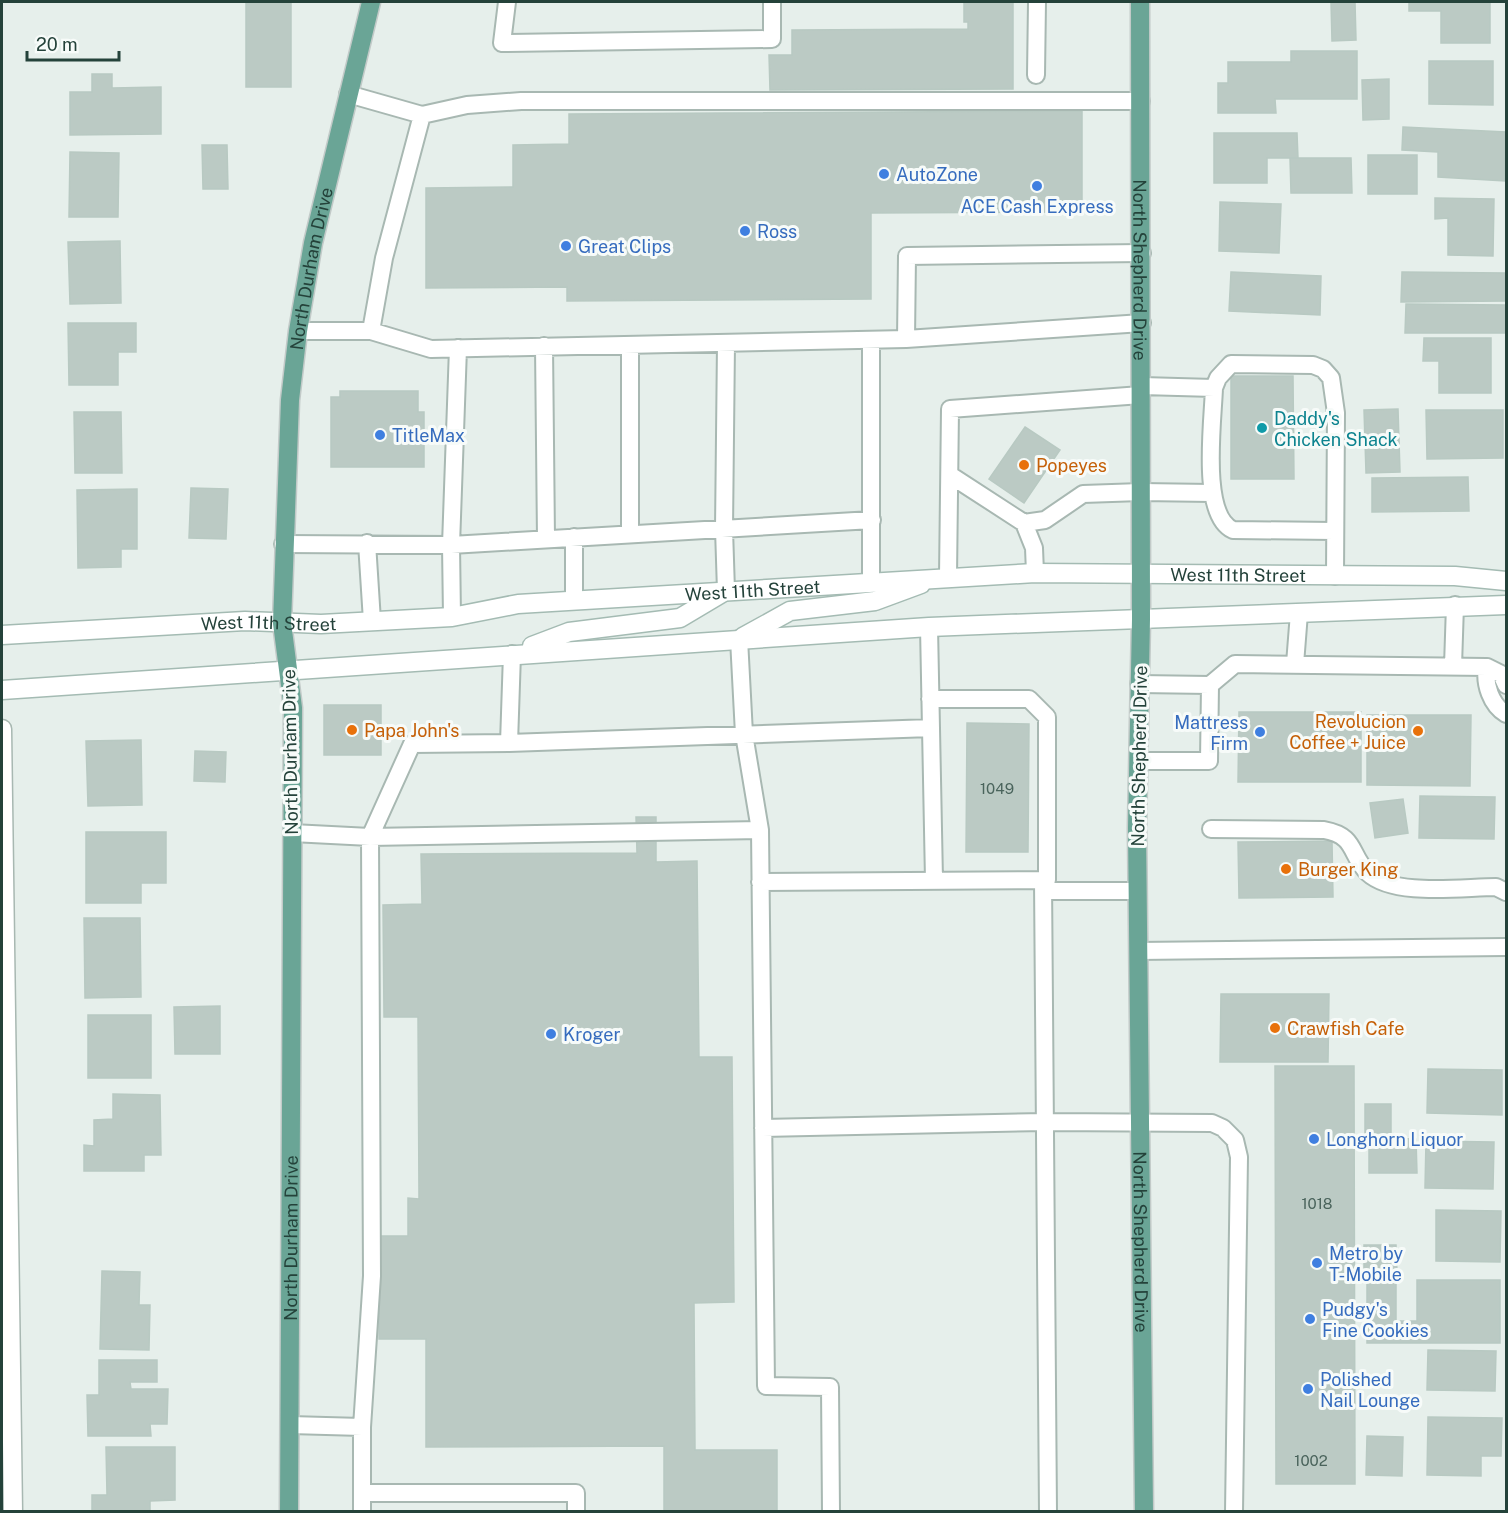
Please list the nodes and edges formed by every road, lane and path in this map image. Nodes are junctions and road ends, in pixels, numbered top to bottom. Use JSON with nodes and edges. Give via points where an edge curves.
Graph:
{"nodes":[{"id":1,"x":371,"y":2,"type":"edge"},
{"id":2,"x":507,"y":2,"type":"edge"},
{"id":3,"x":772,"y":2,"type":"edge"},
{"id":4,"x":1036,"y":2,"type":"edge"},
{"id":5,"x":1140,"y":2,"type":"edge"},
{"id":6,"x":1036,"y":75,"type":"dead end"},
{"id":7,"x":348,"y":94,"type":"junction"},
{"id":8,"x":1141,"y":101,"type":"junction"},
{"id":9,"x":422,"y":115,"type":"junction"},
{"id":10,"x":1142,"y":253,"type":"junction"},
{"id":11,"x":1142,"y":323,"type":"junction"},
{"id":12,"x":298,"y":331,"type":"junction"},
{"id":13,"x":371,"y":331,"type":"junction"},
{"id":14,"x":906,"y":339,"type":"junction"},
{"id":15,"x":871,"y":340,"type":"junction"},
{"id":16,"x":726,"y":343,"type":"junction"},
{"id":17,"x":630,"y":345,"type":"junction"},
{"id":18,"x":544,"y":346,"type":"junction"},
{"id":19,"x":458,"y":348,"type":"junction"},
{"id":20,"x":1214,"y":388,"type":"junction"},
{"id":21,"x":1142,"y":390,"type":"junction"},
{"id":22,"x":950,"y":475,"type":"junction"},
{"id":23,"x":1141,"y":492,"type":"junction"},
{"id":24,"x":1212,"y":493,"type":"junction"},
{"id":25,"x":872,"y":520,"type":"junction"},
{"id":26,"x":1024,"y":523,"type":"junction"},
{"id":27,"x":724,"y":529,"type":"junction"},
{"id":28,"x":1334,"y":531,"type":"junction"},
{"id":29,"x":630,"y":534,"type":"junction"},
{"id":30,"x":574,"y":537,"type":"junction"},
{"id":31,"x":546,"y":539,"type":"junction"},
{"id":32,"x":367,"y":543,"type":"junction"},
{"id":33,"x":283,"y":544,"type":"junction"},
{"id":34,"x":451,"y":545,"type":"junction"},
{"id":35,"x":1035,"y":573,"type":"junction"},
{"id":36,"x":1141,"y":574,"type":"junction"},
{"id":37,"x":1335,"y":576,"type":"junction"},
{"id":38,"x":943,"y":578,"type":"junction"},
{"id":39,"x":1506,"y":581,"type":"edge"},
{"id":40,"x":871,"y":582,"type":"junction"},
{"id":41,"x":726,"y":591,"type":"junction"},
{"id":42,"x":574,"y":600,"type":"junction"},
{"id":43,"x":1455,"y":605,"type":"junction"},
{"id":44,"x":1506,"y":605,"type":"edge"},
{"id":45,"x":1299,"y":614,"type":"junction"},
{"id":46,"x":452,"y":617,"type":"junction"},
{"id":47,"x":1142,"y":619,"type":"junction"},
{"id":48,"x":372,"y":621,"type":"junction"},
{"id":49,"x":282,"y":623,"type":"junction"},
{"id":50,"x":928,"y":627,"type":"junction"},
{"id":51,"x":2,"y":635,"type":"edge"},
{"id":52,"x":739,"y":639,"type":"junction"},
{"id":53,"x":512,"y":654,"type":"junction"},
{"id":54,"x":1295,"y":664,"type":"junction"},
{"id":55,"x":1453,"y":666,"type":"junction"},
{"id":56,"x":1487,"y":667,"type":"junction"},
{"id":57,"x":290,"y":671,"type":"junction"},
{"id":58,"x":1140,"y":684,"type":"junction"},
{"id":59,"x":1210,"y":685,"type":"junction"},
{"id":60,"x":1506,"y":686,"type":"edge"},
{"id":61,"x":2,"y":690,"type":"edge"},
{"id":62,"x":930,"y":699,"type":"junction"},
{"id":63,"x":1506,"y":714,"type":"edge"},
{"id":64,"x":931,"y":728,"type":"junction"},
{"id":65,"x":2,"y":729,"type":"edge"},
{"id":66,"x":744,"y":734,"type":"junction"},
{"id":67,"x":509,"y":743,"type":"junction"},
{"id":68,"x":1138,"y":761,"type":"junction"},
{"id":69,"x":1211,"y":829,"type":"dead end"},
{"id":70,"x":760,"y":830,"type":"junction"},
{"id":71,"x":292,"y":833,"type":"junction"},
{"id":72,"x":370,"y":837,"type":"junction"},
{"id":73,"x":934,"y":880,"type":"junction"},
{"id":74,"x":760,"y":882,"type":"junction"},
{"id":75,"x":1044,"y":885,"type":"junction"},
{"id":76,"x":1138,"y":891,"type":"junction"},
{"id":77,"x":1506,"y":892,"type":"edge"},
{"id":78,"x":1506,"y":947,"type":"edge"},
{"id":79,"x":1138,"y":951,"type":"junction"},
{"id":80,"x":1045,"y":1122,"type":"junction"},
{"id":81,"x":1141,"y":1122,"type":"junction"},
{"id":82,"x":764,"y":1128,"type":"junction"},
{"id":83,"x":290,"y":1425,"type":"junction"},
{"id":84,"x":362,"y":1427,"type":"junction"},
{"id":85,"x":362,"y":1492,"type":"junction"},
{"id":86,"x":13,"y":1512,"type":"edge"},
{"id":87,"x":289,"y":1512,"type":"edge"},
{"id":88,"x":362,"y":1512,"type":"edge"},
{"id":89,"x":576,"y":1512,"type":"edge"},
{"id":90,"x":831,"y":1512,"type":"edge"},
{"id":91,"x":1048,"y":1512,"type":"edge"},
{"id":92,"x":1144,"y":1512,"type":"edge"},
{"id":93,"x":1234,"y":1512,"type":"edge"}],
"edges":[{"from":1,"to":7,"type":"main road","name":"North Durham Drive"},
{"from":2,"to":3,"type":"lane","via":[[502,43],[772,39]]},
{"from":4,"to":6,"type":"lane"},
{"from":5,"to":8,"type":"main road","name":"North Shepherd Drive"},
{"from":7,"to":9,"type":"lane"},
{"from":7,"to":12,"type":"main road","name":"North Durham Drive","via":[[313,243]]},
{"from":8,"to":9,"type":"lane","via":[[520,101],[467,105]]},
{"from":8,"to":10,"type":"main road","name":"North Shepherd Drive"},
{"from":9,"to":13,"type":"lane","via":[[384,258]]},
{"from":10,"to":11,"type":"main road","name":"North Shepherd Drive"},
{"from":10,"to":14,"type":"lane","via":[[907,256]]},
{"from":11,"to":14,"type":"lane"},
{"from":11,"to":21,"type":"main road","name":"North Shepherd Drive"},
{"from":12,"to":13,"type":"lane"},
{"from":12,"to":33,"type":"main road","name":"North Durham Drive","via":[[290,400]]},
{"from":13,"to":19,"type":"lane","via":[[431,349]]},
{"from":14,"to":15,"type":"lane"},
{"from":15,"to":16,"type":"lane"},
{"from":15,"to":25,"type":"lane"},
{"from":16,"to":17,"type":"lane"},
{"from":16,"to":27,"type":"lane"},
{"from":17,"to":18,"type":"lane"},
{"from":17,"to":29,"type":"lane"},
{"from":18,"to":19,"type":"lane"},
{"from":18,"to":31,"type":"lane"},
{"from":19,"to":34,"type":"lane"},
{"from":20,"to":21,"type":"lane"},
{"from":20,"to":24,"type":"lane"},
{"from":20,"to":28,"type":"lane","via":[[1231,364],[1313,365],[1331,378],[1336,413]]},
{"from":21,"to":22,"type":"lane","via":[[950,409]]},
{"from":21,"to":23,"type":"main road","name":"North Shepherd Drive"},
{"from":22,"to":26,"type":"lane"},
{"from":22,"to":38,"type":"lane"},
{"from":23,"to":24,"type":"lane"},
{"from":23,"to":26,"type":"lane","via":[[1083,494],[1046,520]]},
{"from":23,"to":36,"type":"main road","name":"North Shepherd Drive"},
{"from":24,"to":28,"type":"lane","via":[[1221,521],[1233,530]]},
{"from":25,"to":27,"type":"lane"},
{"from":25,"to":40,"type":"lane"},
{"from":26,"to":35,"type":"lane","via":[[1034,548]]},
{"from":27,"to":29,"type":"lane"},
{"from":27,"to":41,"type":"lane"},
{"from":28,"to":37,"type":"lane"},
{"from":29,"to":30,"type":"lane"},
{"from":30,"to":31,"type":"lane"},
{"from":30,"to":42,"type":"lane"},
{"from":31,"to":34,"type":"lane"},
{"from":32,"to":33,"type":"lane"},
{"from":32,"to":34,"type":"lane"},
{"from":32,"to":48,"type":"lane"},
{"from":33,"to":49,"type":"main road","name":"North Durham Drive"},
{"from":34,"to":46,"type":"lane"},
{"from":35,"to":36,"type":"main road","name":"West 11th Street"},
{"from":35,"to":38,"type":"main road","name":"West 11th Street"},
{"from":36,"to":37,"type":"main road","name":"West 11th Street"},
{"from":36,"to":47,"type":"main road","name":"North Shepherd Drive"},
{"from":37,"to":39,"type":"main road","name":"West 11th Street","via":[[1455,576]]},
{"from":38,"to":40,"type":"main road","name":"West 11th Street"},
{"from":38,"to":52,"type":"main road","via":[[875,601],[790,611]]},
{"from":40,"to":41,"type":"main road","name":"West 11th Street"},
{"from":41,"to":42,"type":"main road","name":"West 11th Street"},
{"from":41,"to":53,"type":"main road","via":[[680,618],[570,632]]},
{"from":42,"to":46,"type":"main road","name":"West 11th Street","via":[[518,604]]},
{"from":43,"to":44,"type":"main road","name":"West 11th Street"},
{"from":43,"to":45,"type":"main road","name":"West 11th Street"},
{"from":43,"to":55,"type":"lane"},
{"from":45,"to":47,"type":"main road","name":"West 11th Street"},
{"from":45,"to":54,"type":"lane"},
{"from":46,"to":48,"type":"main road","name":"West 11th Street"},
{"from":47,"to":50,"type":"main road","name":"West 11th Street"},
{"from":47,"to":58,"type":"main road","name":"North Shepherd Drive"},
{"from":48,"to":49,"type":"main road","name":"West 11th Street"},
{"from":49,"to":51,"type":"main road","name":"West 11th Street","via":[[245,621]]},
{"from":49,"to":57,"type":"main road","name":"North Durham Drive"},
{"from":50,"to":52,"type":"main road","name":"West 11th Street"},
{"from":50,"to":62,"type":"lane"},
{"from":52,"to":53,"type":"main road","name":"West 11th Street"},
{"from":52,"to":66,"type":"lane"},
{"from":53,"to":57,"type":"main road","name":"West 11th Street"},
{"from":53,"to":67,"type":"lane"},
{"from":54,"to":55,"type":"lane"},
{"from":54,"to":59,"type":"lane","via":[[1235,664]]},
{"from":55,"to":56,"type":"lane"},
{"from":56,"to":60,"type":"lane","via":[[1501,674]]},
{"from":56,"to":63,"type":"lane","via":[[1485,681],[1498,709]]},
{"from":57,"to":61,"type":"main road","name":"West 11th Street"},
{"from":57,"to":71,"type":"main road","name":"North Durham Drive"},
{"from":58,"to":59,"type":"lane"},
{"from":58,"to":68,"type":"main road","name":"North Shepherd Drive"},
{"from":59,"to":68,"type":"lane","via":[[1209,761]]},
{"from":62,"to":64,"type":"lane"},
{"from":62,"to":75,"type":"lane","via":[[1029,699],[1047,717]]},
{"from":64,"to":66,"type":"lane"},
{"from":64,"to":73,"type":"lane"},
{"from":65,"to":86,"type":"main road"},
{"from":66,"to":67,"type":"lane"},
{"from":66,"to":70,"type":"lane"},
{"from":67,"to":72,"type":"lane","via":[[412,744]]},
{"from":68,"to":76,"type":"main road","name":"North Shepherd Drive"},
{"from":69,"to":77,"type":"lane","via":[[1340,833],[1368,872],[1392,886],[1496,887]]},
{"from":70,"to":72,"type":"lane"},
{"from":70,"to":74,"type":"lane"},
{"from":71,"to":72,"type":"lane"},
{"from":71,"to":83,"type":"main road","name":"North Durham Drive"},
{"from":72,"to":84,"type":"lane","via":[[372,1276]]},
{"from":73,"to":74,"type":"lane"},
{"from":73,"to":75,"type":"lane"},
{"from":74,"to":82,"type":"lane"},
{"from":75,"to":76,"type":"lane"},
{"from":75,"to":80,"type":"lane"},
{"from":76,"to":79,"type":"main road","name":"North Shepherd Drive"},
{"from":78,"to":79,"type":"lane"},
{"from":79,"to":81,"type":"main road","name":"North Shepherd Drive"},
{"from":80,"to":81,"type":"lane"},
{"from":80,"to":82,"type":"lane"},
{"from":80,"to":91,"type":"lane"},
{"from":81,"to":92,"type":"main road","name":"North Shepherd Drive"},
{"from":81,"to":93,"type":"lane","via":[[1212,1123],[1235,1140],[1239,1157]]},
{"from":82,"to":90,"type":"lane","via":[[766,1386],[830,1387]]},
{"from":83,"to":84,"type":"lane"},
{"from":83,"to":87,"type":"main road","name":"North Durham Drive"},
{"from":84,"to":85,"type":"lane"},
{"from":85,"to":88,"type":"lane"},
{"from":85,"to":89,"type":"lane","via":[[576,1493]]}]}
